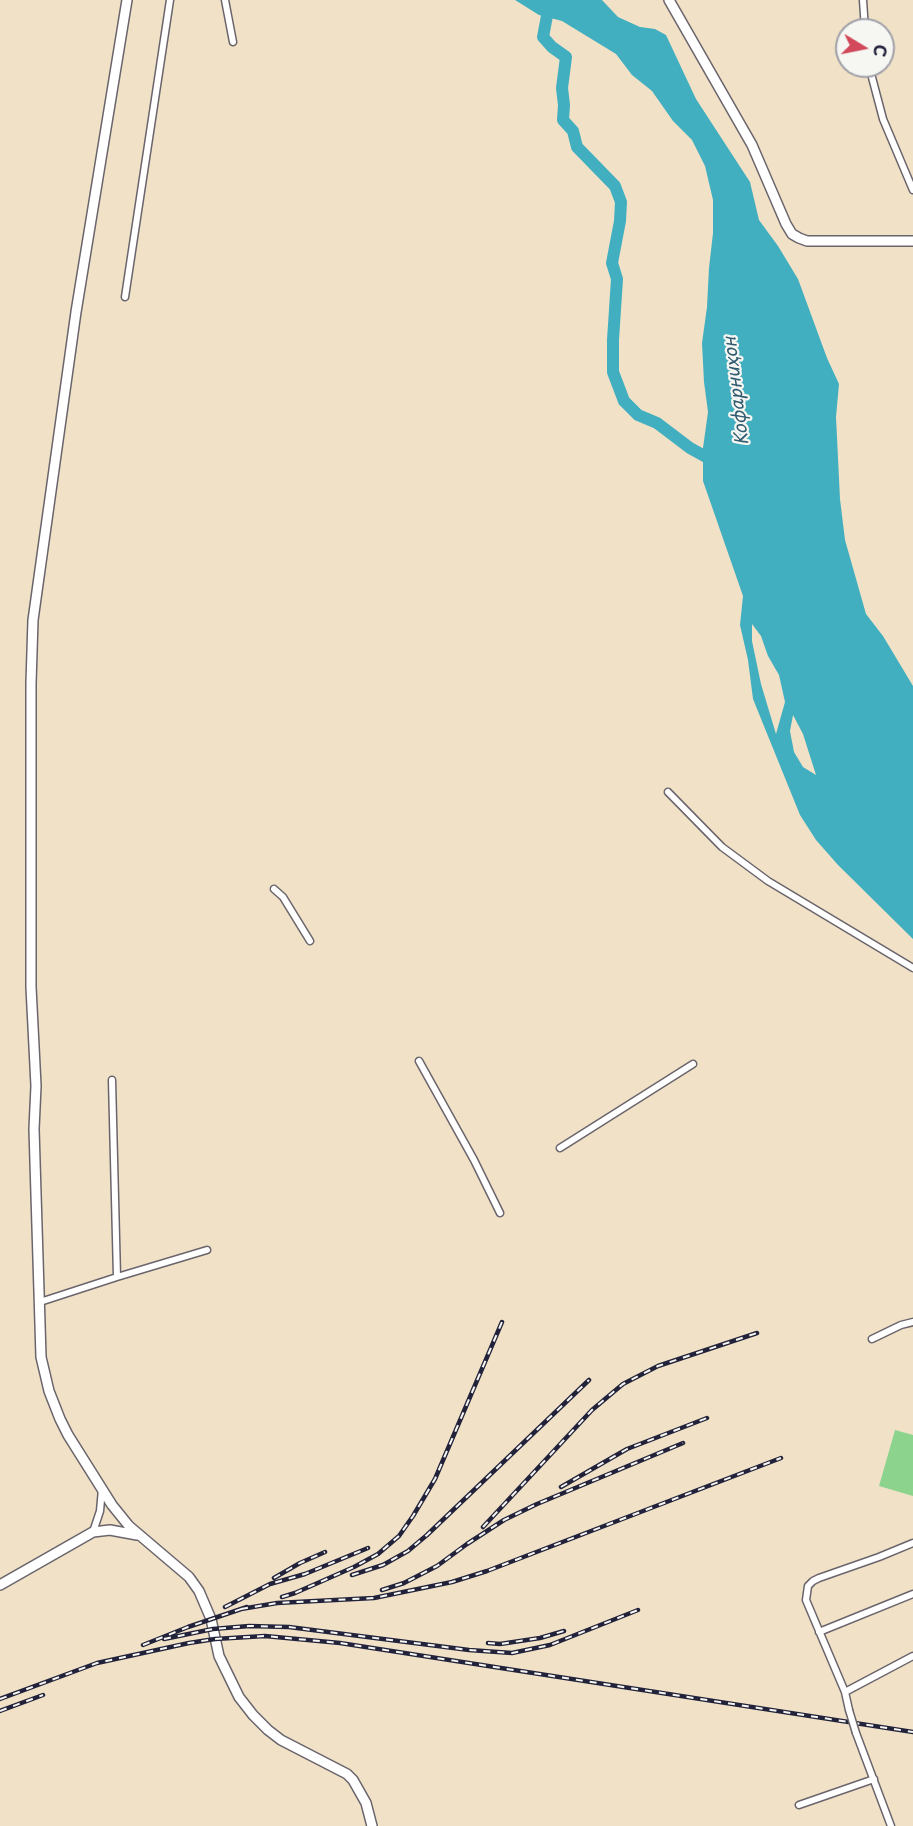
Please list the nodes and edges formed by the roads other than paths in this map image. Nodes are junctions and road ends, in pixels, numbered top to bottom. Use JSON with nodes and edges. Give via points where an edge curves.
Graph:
{"nodes":[{"id":1,"x":127,"y":0,"type":"edge"},
{"id":2,"x":170,"y":0,"type":"edge"},
{"id":3,"x":225,"y":0,"type":"edge"},
{"id":4,"x":669,"y":0,"type":"edge"},
{"id":5,"x":863,"y":0,"type":"edge"},
{"id":6,"x":864,"y":18,"type":"edge"},
{"id":7,"x":233,"y":42,"type":"dead end"},
{"id":8,"x":872,"y":78,"type":"edge"},
{"id":9,"x":913,"y":190,"type":"edge"},
{"id":10,"x":913,"y":241,"type":"edge"},
{"id":11,"x":124,"y":297,"type":"dead end"},
{"id":12,"x":668,"y":792,"type":"dead end"},
{"id":13,"x":274,"y":889,"type":"dead end"},
{"id":14,"x":309,"y":941,"type":"dead end"},
{"id":15,"x":913,"y":968,"type":"edge"},
{"id":16,"x":419,"y":1061,"type":"dead end"},
{"id":17,"x":693,"y":1065,"type":"dead end"},
{"id":18,"x":112,"y":1080,"type":"dead end"},
{"id":19,"x":560,"y":1148,"type":"dead end"},
{"id":20,"x":500,"y":1213,"type":"dead end"},
{"id":21,"x":207,"y":1250,"type":"dead end"},
{"id":22,"x":117,"y":1277,"type":"junction"},
{"id":23,"x":40,"y":1302,"type":"junction"},
{"id":24,"x":913,"y":1322,"type":"edge"},
{"id":25,"x":872,"y":1339,"type":"dead end"},
{"id":26,"x":102,"y":1489,"type":"junction"},
{"id":27,"x":93,"y":1532,"type":"junction"},
{"id":28,"x":139,"y":1536,"type":"junction"},
{"id":29,"x":913,"y":1543,"type":"edge"},
{"id":30,"x":0,"y":1585,"type":"edge"},
{"id":31,"x":913,"y":1594,"type":"edge"},
{"id":32,"x":819,"y":1632,"type":"junction"},
{"id":33,"x":913,"y":1656,"type":"edge"},
{"id":34,"x":845,"y":1692,"type":"junction"},
{"id":35,"x":874,"y":1779,"type":"junction"},
{"id":36,"x":799,"y":1805,"type":"dead end"},
{"id":37,"x":372,"y":1826,"type":"edge"},
{"id":38,"x":891,"y":1826,"type":"edge"}],
"edges":[{"from":1,"to":23,"type":"main road","via":[[76,312],[33,620],[31,987]]},
{"from":2,"to":11,"type":"street"},
{"from":3,"to":7,"type":"street"},
{"from":4,"to":10,"type":"main road","via":[[752,145],[792,234],[807,241]]},
{"from":5,"to":6,"type":"street"},
{"from":8,"to":9,"type":"street","via":[[883,119]]},
{"from":12,"to":15,"type":"street","via":[[722,847],[768,881]]},
{"from":13,"to":14,"type":"street"},
{"from":16,"to":20,"type":"street"},
{"from":17,"to":19,"type":"street"},
{"from":18,"to":22,"type":"street"},
{"from":21,"to":22,"type":"street"},
{"from":22,"to":23,"type":"street"},
{"from":23,"to":26,"type":"main road","via":[[42,1357],[49,1391],[68,1435]]},
{"from":24,"to":25,"type":"street"},
{"from":26,"to":27,"type":"street"},
{"from":26,"to":28,"type":"main road"},
{"from":27,"to":28,"type":"main road","via":[[110,1530]]},
{"from":27,"to":30,"type":"main road"},
{"from":28,"to":37,"type":"main road","via":[[195,1584],[211,1619],[219,1656],[239,1697],[253,1715],[281,1740],[347,1774],[360,1790]]},
{"from":29,"to":32,"type":"street","via":[[813,1581],[806,1600]]},
{"from":31,"to":32,"type":"street"},
{"from":32,"to":34,"type":"street"},
{"from":33,"to":34,"type":"street"},
{"from":34,"to":35,"type":"street","bridge":true},
{"from":35,"to":36,"type":"street"},
{"from":35,"to":38,"type":"street"}]}
